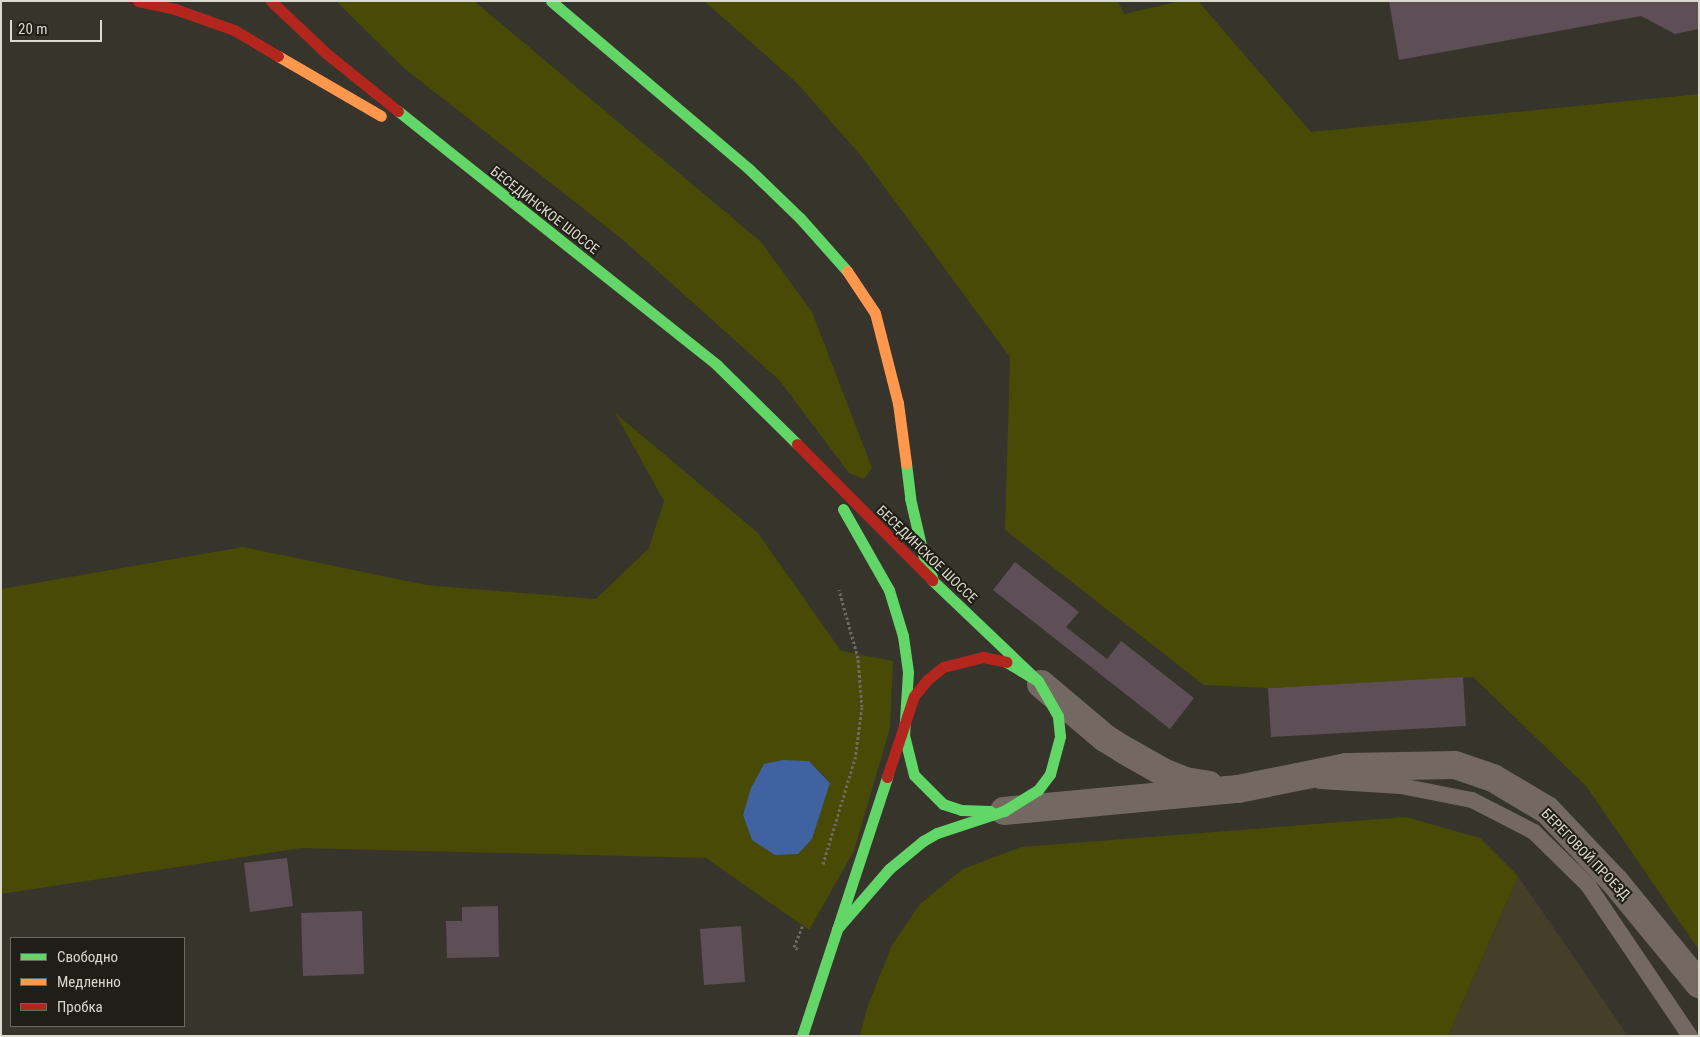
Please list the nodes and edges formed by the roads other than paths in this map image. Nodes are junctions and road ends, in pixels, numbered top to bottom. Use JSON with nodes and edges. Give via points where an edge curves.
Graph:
{"nodes":[{"id":1,"x":138,"y":1,"type":"edge"},
{"id":2,"x":271,"y":1,"type":"edge"},
{"id":3,"x":551,"y":1,"type":"edge"},
{"id":4,"x":470,"y":170,"type":"junction"},
{"id":5,"x":798,"y":446,"type":"junction"},
{"id":6,"x":936,"y":585,"type":"junction"},
{"id":7,"x":1038,"y":681,"type":"junction"},
{"id":8,"x":906,"y":715,"type":"junction"},
{"id":9,"x":1295,"y":779,"type":"junction"},
{"id":10,"x":1238,"y":789,"type":"junction"},
{"id":11,"x":1004,"y":811,"type":"junction"},
{"id":12,"x":837,"y":929,"type":"junction"},
{"id":13,"x":1699,"y":984,"type":"edge"},
{"id":14,"x":802,"y":1036,"type":"edge"},
{"id":15,"x":1690,"y":1036,"type":"edge"}],
"edges":[{"from":1,"to":4,"type":"street","via":[[175,9],[234,30]]},
{"from":2,"to":4,"type":"street","name":"БЕСЕДИНСКОЕ ШОССЕ","via":[[327,54]]},
{"from":3,"to":6,"type":"street","via":[[748,168],[794,212],[838,258],[875,313],[898,403],[912,507],[924,558]]},
{"from":4,"to":5,"type":"street","name":"БЕСЕДИНСКОЕ ШОССЕ","via":[[717,365]]},
{"from":5,"to":6,"type":"street","name":"БЕСЕДИНСКОЕ ШОССЕ"},
{"from":5,"to":8,"type":"street","name":"БЕСЕДИНСКОЕ ШОССЕ","via":[[853,523],[889,590],[907,654]]},
{"from":6,"to":7,"type":"street","name":"БЕСЕДИНСКОЕ ШОССЕ"},
{"from":7,"to":8,"type":"street","via":[[1003,660],[983,657],[962,660],[943,667],[927,680],[914,696]]},
{"from":7,"to":10,"type":"street","via":[[1105,738],[1163,772],[1185,782]]},
{"from":7,"to":11,"type":"street","via":[[1058,716],[1058,756],[1038,790]]},
{"from":8,"to":11,"type":"street","via":[[906,756],[914,775],[927,792],[943,804],[961,810]]},
{"from":8,"to":12,"type":"street"},
{"from":9,"to":10,"type":"street","name":"БЕРЕГОВОЙ ПРОЕЗД"},
{"from":9,"to":13,"type":"street","name":"БЕРЕГОВОЙ ПРОЕЗД","via":[[1347,767],[1455,765],[1493,778],[1547,810],[1616,883]]},
{"from":9,"to":15,"type":"lane","via":[[1401,786],[1472,800],[1534,832],[1588,885]]},
{"from":10,"to":11,"type":"street"},
{"from":11,"to":12,"type":"street","via":[[937,833],[919,844],[889,869]]},
{"from":12,"to":14,"type":"street"}]}
